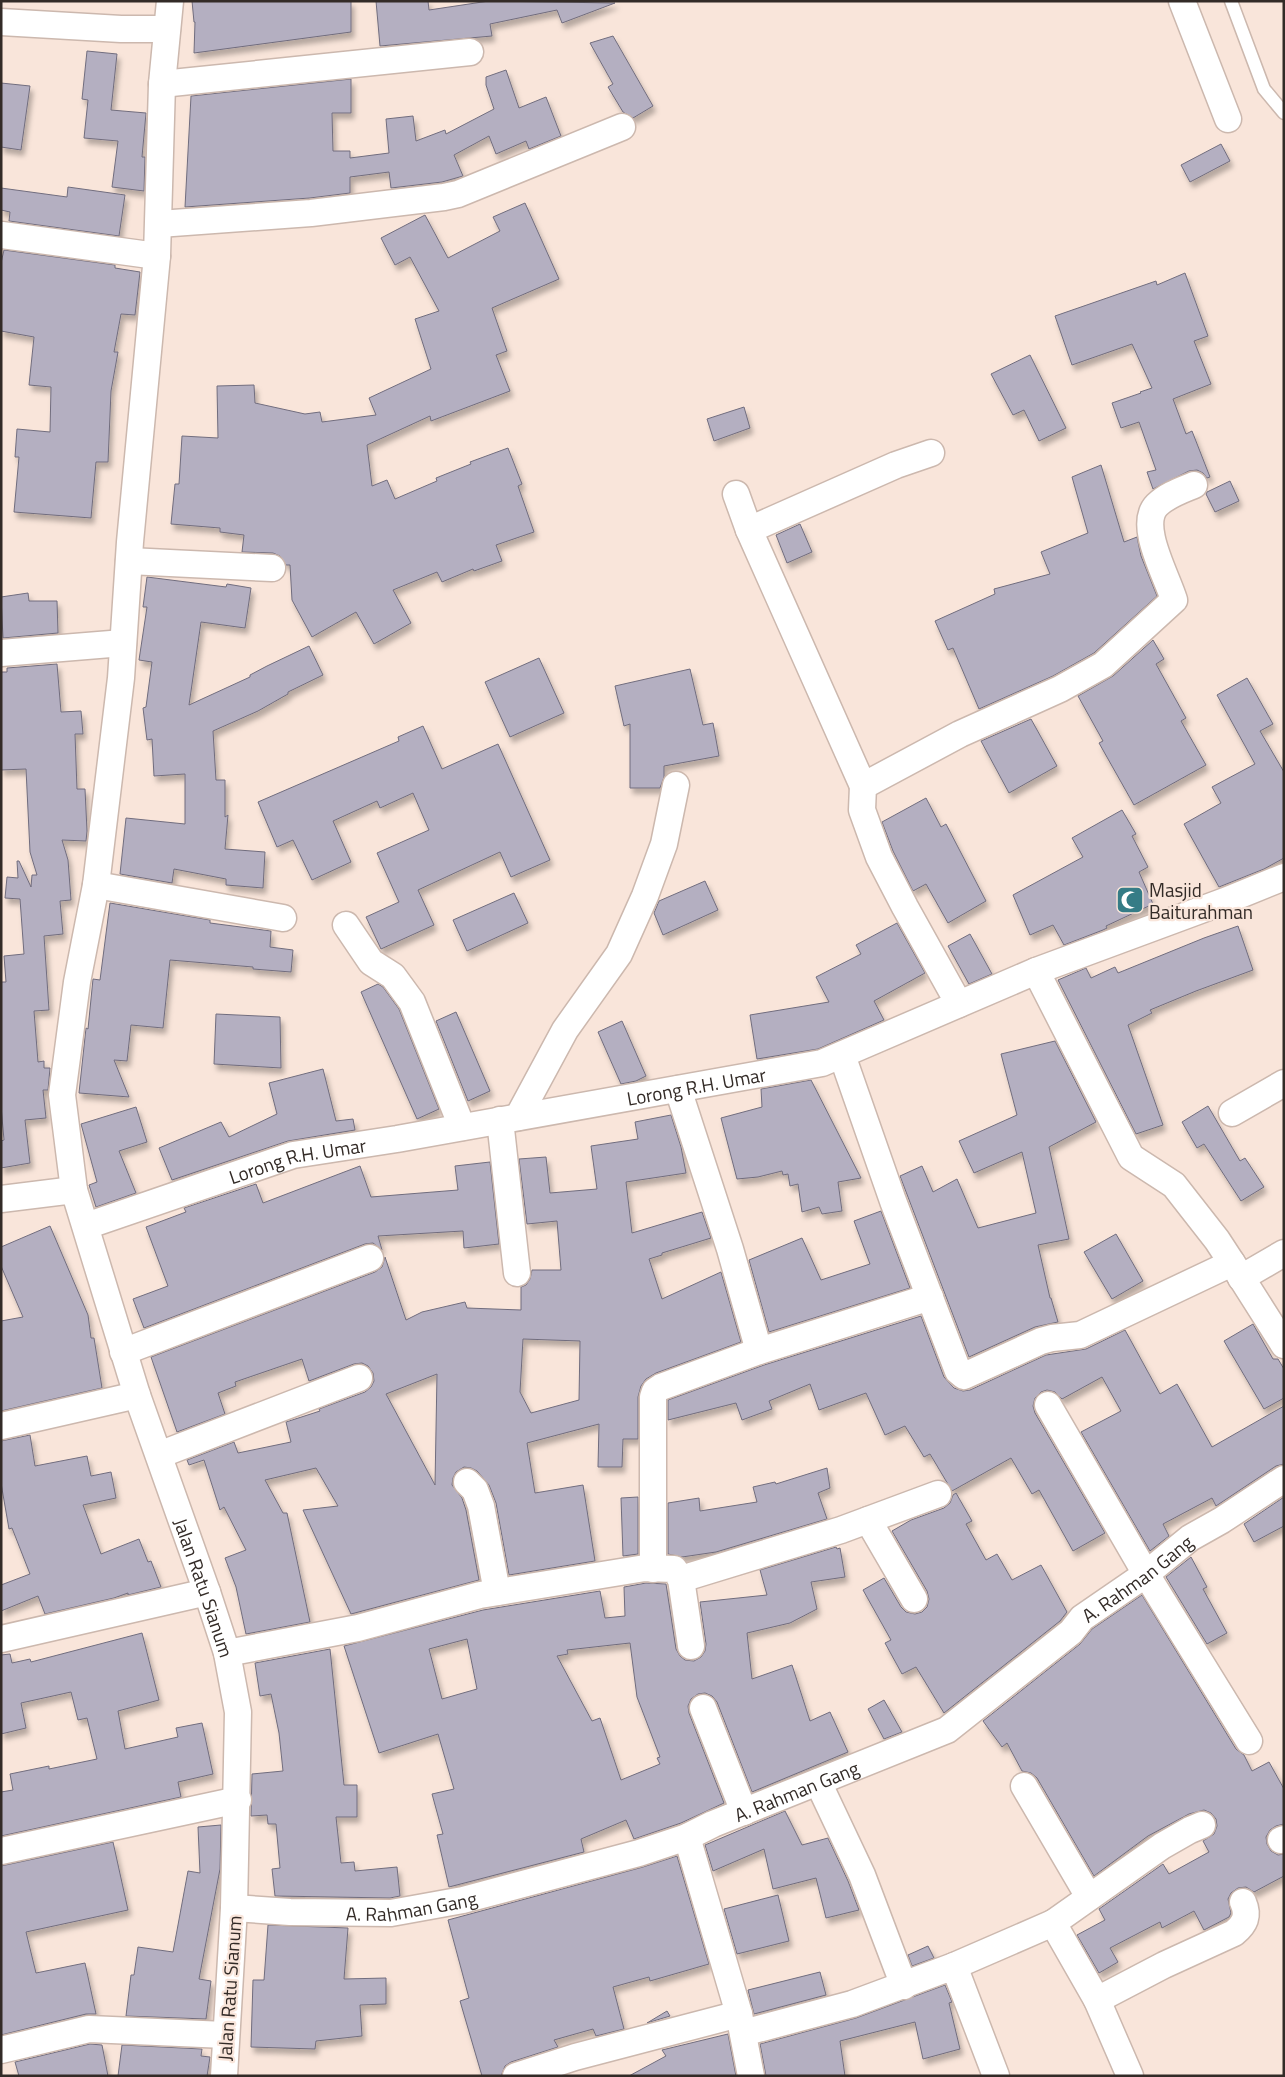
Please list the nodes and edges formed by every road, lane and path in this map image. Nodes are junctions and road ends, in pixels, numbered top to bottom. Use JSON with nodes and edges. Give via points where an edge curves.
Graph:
{"nodes":[{"id":1,"x":170,"y":1,"type":"edge"},
{"id":2,"x":1182,"y":1,"type":"edge"},
{"id":3,"x":1231,"y":1,"type":"edge"},
{"id":4,"x":1,"y":22,"type":"edge"},
{"id":5,"x":167,"y":29,"type":"junction"},
{"id":6,"x":470,"y":52,"type":"dead end"},
{"id":7,"x":162,"y":84,"type":"junction"},
{"id":8,"x":1284,"y":113,"type":"edge"},
{"id":9,"x":1228,"y":119,"type":"dead end"},
{"id":10,"x":622,"y":127,"type":"dead end"},
{"id":11,"x":159,"y":224,"type":"junction"},
{"id":12,"x":2,"y":235,"type":"edge"},
{"id":13,"x":157,"y":256,"type":"junction"},
{"id":14,"x":931,"y":453,"type":"dead end"},
{"id":15,"x":1194,"y":485,"type":"dead end"},
{"id":16,"x":736,"y":494,"type":"dead end"},
{"id":17,"x":749,"y":530,"type":"junction"},
{"id":18,"x":129,"y":561,"type":"junction"},
{"id":19,"x":272,"y":568,"type":"dead end"},
{"id":20,"x":123,"y":643,"type":"junction"},
{"id":21,"x":1,"y":653,"type":"edge"},
{"id":22,"x":676,"y":785,"type":"dead end"},
{"id":23,"x":862,"y":786,"type":"junction"},
{"id":24,"x":1284,"y":877,"type":"edge"},
{"id":25,"x":96,"y":885,"type":"junction"},
{"id":26,"x":284,"y":918,"type":"dead end"},
{"id":27,"x":346,"y":925,"type":"dead end"},
{"id":28,"x":1036,"y":971,"type":"junction"},
{"id":29,"x":959,"y":1004,"type":"junction"},
{"id":30,"x":842,"y":1055,"type":"junction"},
{"id":31,"x":1284,"y":1083,"type":"edge"},
{"id":32,"x":678,"y":1089,"type":"junction"},
{"id":33,"x":1232,"y":1113,"type":"dead end"},
{"id":34,"x":509,"y":1118,"type":"junction"},
{"id":35,"x":462,"y":1127,"type":"junction"},
{"id":36,"x":74,"y":1190,"type":"junction"},
{"id":37,"x":1,"y":1199,"type":"edge"},
{"id":38,"x":86,"y":1226,"type":"junction"},
{"id":39,"x":1284,"y":1253,"type":"edge"},
{"id":40,"x":370,"y":1258,"type":"dead end"},
{"id":41,"x":1236,"y":1270,"type":"junction"},
{"id":42,"x":517,"y":1273,"type":"dead end"},
{"id":43,"x":930,"y":1297,"type":"junction"},
{"id":44,"x":1284,"y":1345,"type":"edge"},
{"id":45,"x":759,"y":1350,"type":"junction"},
{"id":46,"x":123,"y":1352,"type":"junction"},
{"id":47,"x":359,"y":1378,"type":"dead end"},
{"id":48,"x":137,"y":1395,"type":"junction"},
{"id":49,"x":1048,"y":1405,"type":"dead end"},
{"id":50,"x":1,"y":1426,"type":"edge"},
{"id":51,"x":159,"y":1455,"type":"junction"},
{"id":52,"x":1284,"y":1479,"type":"edge"},
{"id":53,"x":467,"y":1482,"type":"dead end"},
{"id":54,"x":938,"y":1494,"type":"dead end"},
{"id":55,"x":868,"y":1520,"type":"junction"},
{"id":56,"x":653,"y":1569,"type":"junction"},
{"id":57,"x":1146,"y":1574,"type":"junction"},
{"id":58,"x":681,"y":1579,"type":"junction"},
{"id":59,"x":207,"y":1592,"type":"junction"},
{"id":60,"x":497,"y":1592,"type":"junction"},
{"id":61,"x":914,"y":1599,"type":"dead end"},
{"id":62,"x":1,"y":1639,"type":"edge"},
{"id":63,"x":691,"y":1646,"type":"dead end"},
{"id":64,"x":227,"y":1653,"type":"junction"},
{"id":65,"x":703,"y":1708,"type":"dead end"},
{"id":66,"x":1249,"y":1741,"type":"dead end"},
{"id":67,"x":818,"y":1782,"type":"junction"},
{"id":68,"x":1024,"y":1786,"type":"dead end"},
{"id":69,"x":238,"y":1800,"type":"junction"},
{"id":70,"x":744,"y":1812,"type":"junction"},
{"id":71,"x":1202,"y":1825,"type":"dead end"},
{"id":72,"x":687,"y":1837,"type":"junction"},
{"id":73,"x":1,"y":1851,"type":"edge"},
{"id":74,"x":1090,"y":1897,"type":"junction"},
{"id":75,"x":1243,"y":1902,"type":"dead end"},
{"id":76,"x":234,"y":1908,"type":"junction"},
{"id":77,"x":1053,"y":1923,"type":"junction"},
{"id":78,"x":954,"y":1966,"type":"junction"},
{"id":79,"x":904,"y":1986,"type":"junction"},
{"id":80,"x":1097,"y":2000,"type":"junction"},
{"id":81,"x":741,"y":2024,"type":"junction"},
{"id":82,"x":226,"y":2035,"type":"junction"},
{"id":83,"x":1,"y":2050,"type":"edge"},
{"id":84,"x":224,"y":2076,"type":"edge"},
{"id":85,"x":516,"y":2076,"type":"edge"},
{"id":86,"x":751,"y":2076,"type":"edge"},
{"id":87,"x":996,"y":2076,"type":"edge"},
{"id":88,"x":1130,"y":2076,"type":"edge"}],
"edges":[{"from":1,"to":5,"type":"street","name":"Jalan Ratu Sianum"},
{"from":2,"to":9,"type":"street"},
{"from":3,"to":8,"type":"lane","via":[[1264,89]]},
{"from":4,"to":5,"type":"street"},
{"from":5,"to":7,"type":"street","name":"Jalan Ratu Sianum"},
{"from":6,"to":7,"type":"street"},
{"from":7,"to":11,"type":"street","name":"Jalan Ratu Sianum"},
{"from":10,"to":11,"type":"street","via":[[444,197],[311,213]]},
{"from":11,"to":13,"type":"street","name":"Jalan Ratu Sianum"},
{"from":12,"to":13,"type":"street"},
{"from":13,"to":18,"type":"street","name":"Jalan Ratu Sianum"},
{"from":14,"to":17,"type":"street","via":[[896,465]]},
{"from":15,"to":23,"type":"street","via":[[1156,505],[1149,519],[1150,532],[1174,600],[1163,612],[1104,665],[1060,689],[960,734]]},
{"from":16,"to":17,"type":"street"},
{"from":17,"to":23,"type":"street"},
{"from":18,"to":19,"type":"street"},
{"from":18,"to":20,"type":"street","name":"Jalan Ratu Sianum"},
{"from":20,"to":21,"type":"street"},
{"from":20,"to":25,"type":"street","name":"Jalan Ratu Sianum"},
{"from":22,"to":34,"type":"street","via":[[664,844],[619,954],[565,1030]]},
{"from":23,"to":29,"type":"street","via":[[862,810],[879,856]]},
{"from":24,"to":28,"type":"street","name":"Lorong R.H. Umar"},
{"from":25,"to":26,"type":"street"},
{"from":25,"to":36,"type":"street","name":"Jalan Ratu Sianum","via":[[77,982],[62,1095]]},
{"from":27,"to":35,"type":"street","via":[[371,962],[393,976],[412,1002]]},
{"from":28,"to":29,"type":"street","name":"Lorong R.H. Umar"},
{"from":28,"to":41,"type":"street","via":[[1131,1157],[1174,1185]]},
{"from":29,"to":30,"type":"street","name":"Lorong R.H. Umar"},
{"from":30,"to":32,"type":"street","name":"Lorong R.H. Umar","via":[[822,1063]]},
{"from":30,"to":43,"type":"street"},
{"from":31,"to":33,"type":"street"},
{"from":32,"to":34,"type":"street","name":"Lorong R.H. Umar"},
{"from":32,"to":45,"type":"street"},
{"from":34,"to":35,"type":"street","name":"Lorong R.H. Umar"},
{"from":34,"to":42,"type":"street"},
{"from":35,"to":38,"type":"street","name":"Lorong R.H. Umar","via":[[293,1155]]},
{"from":36,"to":37,"type":"street"},
{"from":36,"to":38,"type":"street","name":"Jalan Ratu Sianum"},
{"from":38,"to":46,"type":"street","name":"Jalan Ratu Sianum"},
{"from":39,"to":41,"type":"street"},
{"from":40,"to":46,"type":"street"},
{"from":41,"to":43,"type":"street","via":[[1080,1335],[1041,1341],[964,1376],[958,1371]]},
{"from":41,"to":44,"type":"street"},
{"from":43,"to":45,"type":"street"},
{"from":45,"to":56,"type":"street","via":[[655,1391]]},
{"from":46,"to":48,"type":"street","name":"Jalan Ratu Sianum"},
{"from":47,"to":51,"type":"street"},
{"from":48,"to":50,"type":"street"},
{"from":48,"to":51,"type":"street","name":"Jalan Ratu Sianum"},
{"from":49,"to":57,"type":"street"},
{"from":51,"to":59,"type":"street","name":"Jalan Ratu Sianum"},
{"from":52,"to":57,"type":"street","name":"A. Rahman Gang","via":[[1190,1538]]},
{"from":53,"to":60,"type":"street","via":[[475,1490],[481,1506]]},
{"from":54,"to":55,"type":"street"},
{"from":55,"to":58,"type":"street"},
{"from":55,"to":61,"type":"street"},
{"from":56,"to":58,"type":"street","via":[[674,1570]]},
{"from":56,"to":60,"type":"street"},
{"from":57,"to":66,"type":"street"},
{"from":57,"to":67,"type":"street","name":"A. Rahman Gang","via":[[1082,1618],[1071,1632],[947,1730]]},
{"from":58,"to":63,"type":"street"},
{"from":59,"to":62,"type":"street"},
{"from":59,"to":64,"type":"street","name":"Jalan Ratu Sianum"},
{"from":60,"to":64,"type":"street","via":[[358,1628]]},
{"from":64,"to":69,"type":"street","name":"Jalan Ratu Sianum","via":[[238,1712]]},
{"from":65,"to":70,"type":"street"},
{"from":67,"to":70,"type":"street","name":"A. Rahman Gang"},
{"from":67,"to":79,"type":"street","via":[[862,1875]]},
{"from":68,"to":74,"type":"street"},
{"from":69,"to":73,"type":"street"},
{"from":69,"to":76,"type":"street","name":"Jalan Ratu Sianum"},
{"from":70,"to":72,"type":"street","name":"A. Rahman Gang"},
{"from":71,"to":74,"type":"street","via":[[1162,1846]]},
{"from":72,"to":76,"type":"street","name":"A. Rahman Gang","via":[[463,1900],[392,1913]]},
{"from":72,"to":81,"type":"street"},
{"from":74,"to":77,"type":"street"},
{"from":75,"to":80,"type":"street","via":[[1246,1918],[1234,1933]]},
{"from":76,"to":82,"type":"street","name":"Jalan Ratu Sianum"},
{"from":77,"to":78,"type":"street"},
{"from":77,"to":80,"type":"street"},
{"from":78,"to":79,"type":"street"},
{"from":78,"to":87,"type":"street"},
{"from":79,"to":81,"type":"street","via":[[852,2004]]},
{"from":80,"to":88,"type":"street"},
{"from":81,"to":85,"type":"street","via":[[575,2057]]},
{"from":81,"to":86,"type":"street"},
{"from":82,"to":83,"type":"street","via":[[89,2029]]},
{"from":82,"to":84,"type":"street","name":"Jalan Ratu Sianum"}]}
